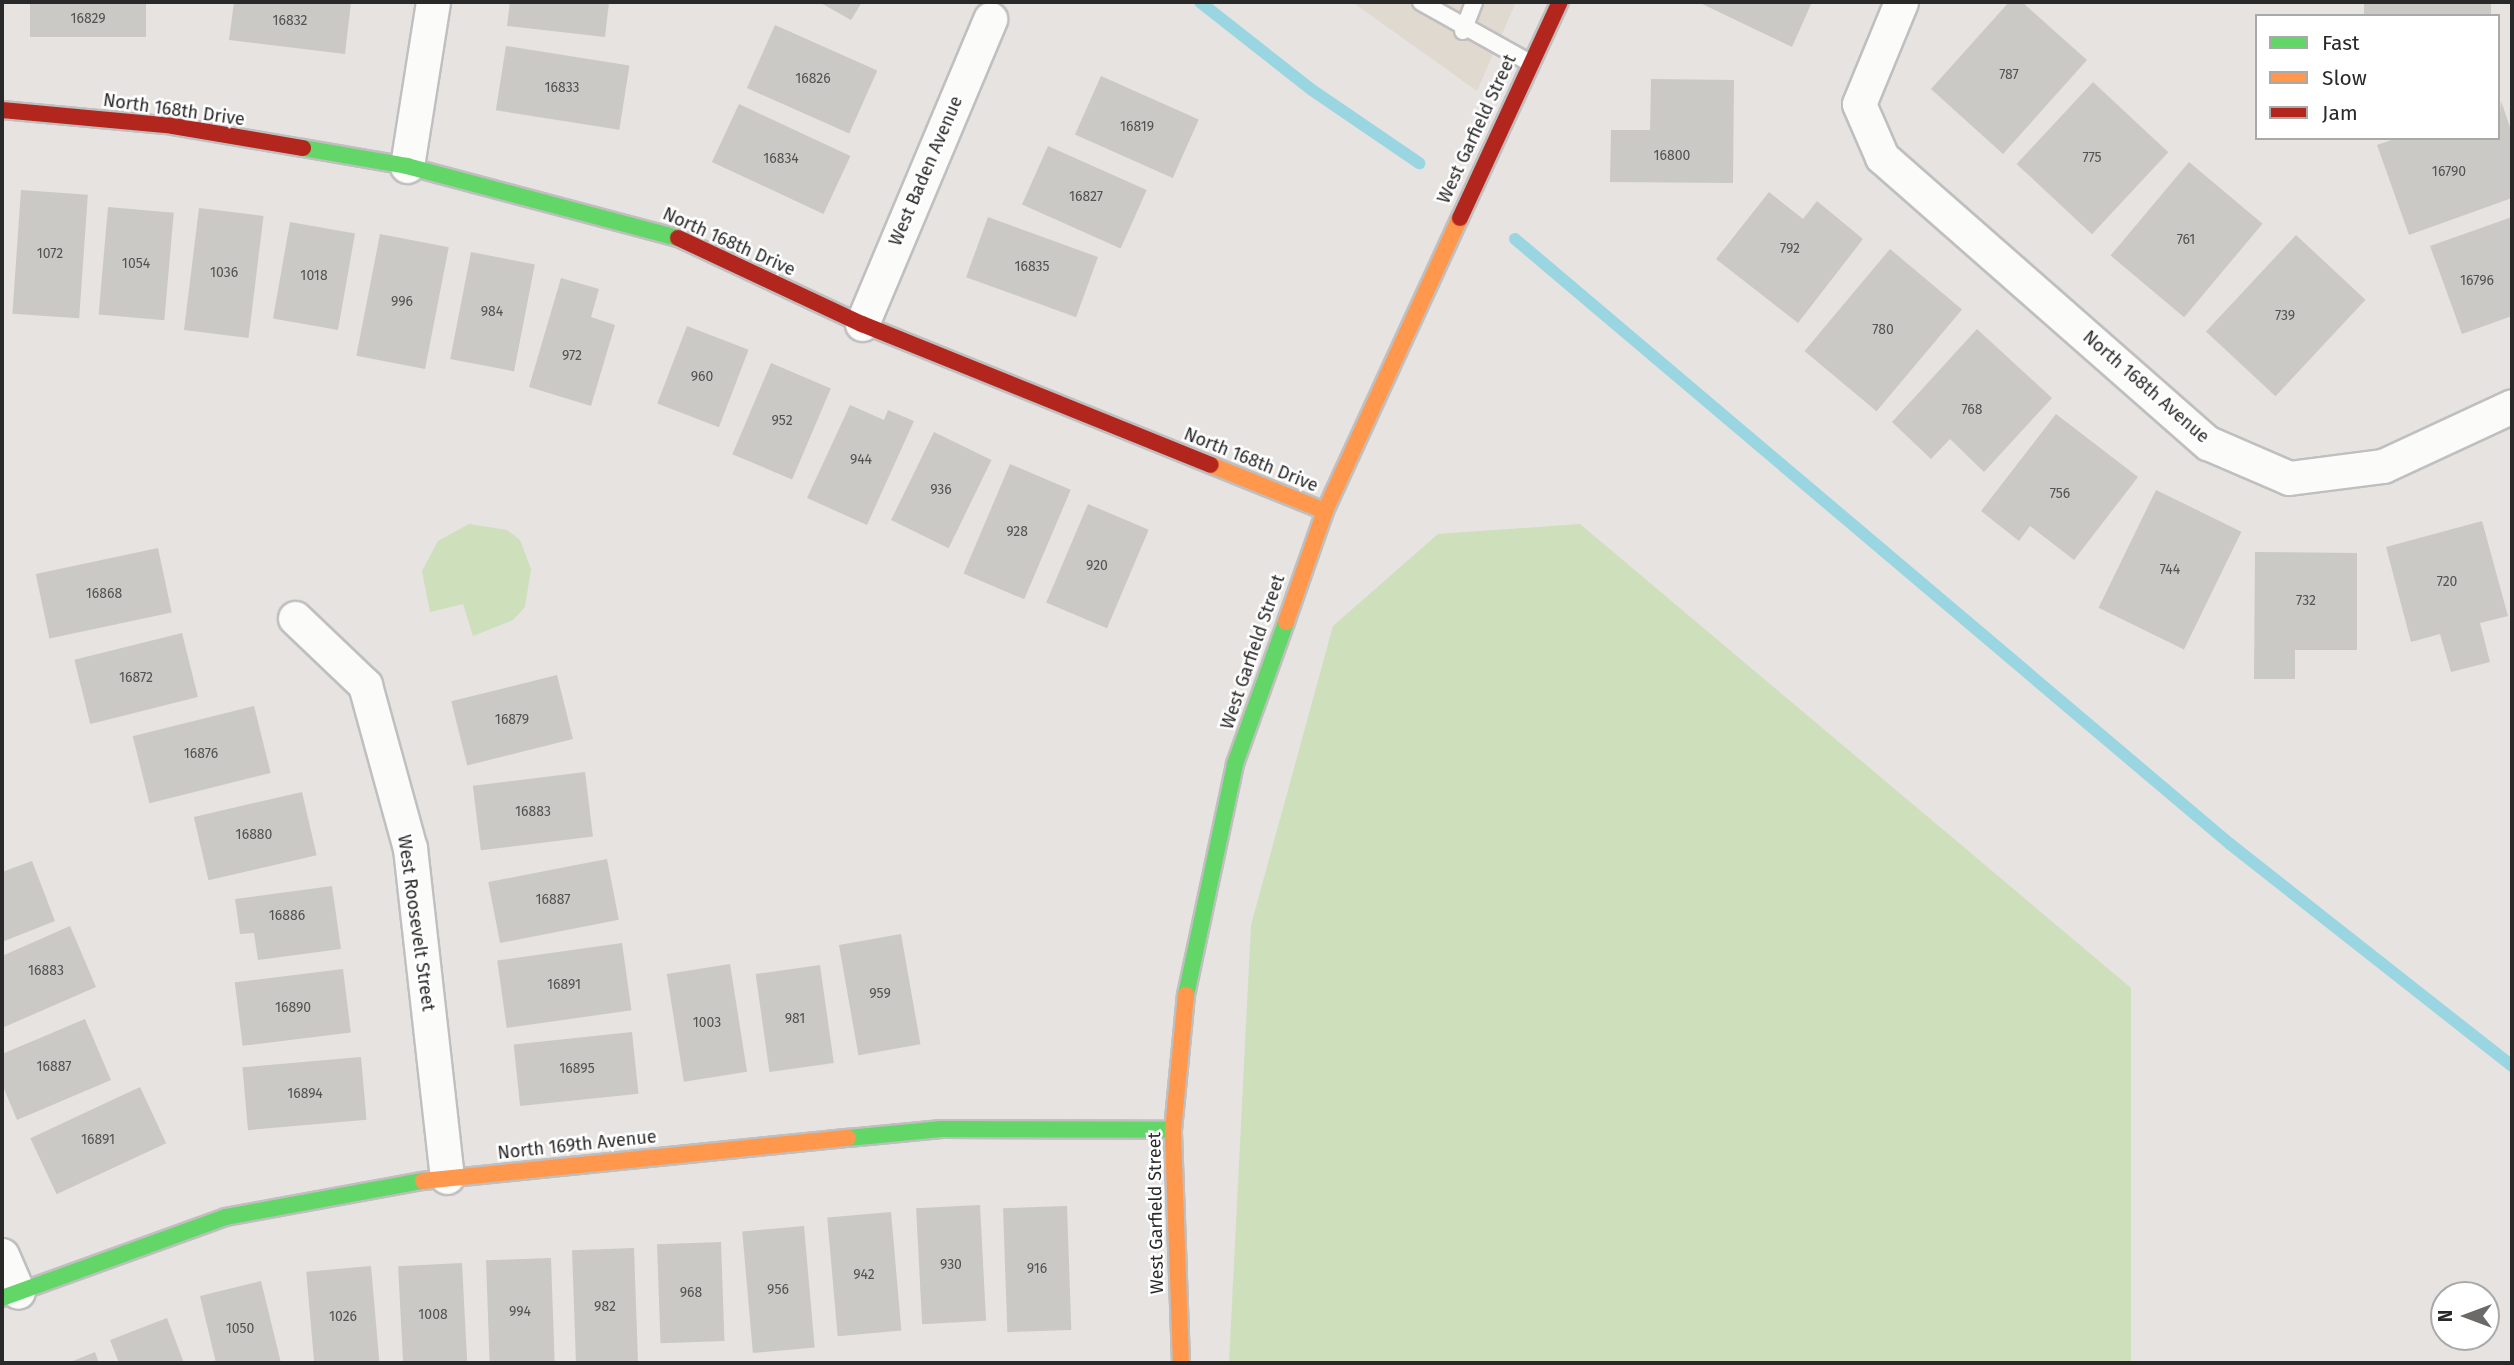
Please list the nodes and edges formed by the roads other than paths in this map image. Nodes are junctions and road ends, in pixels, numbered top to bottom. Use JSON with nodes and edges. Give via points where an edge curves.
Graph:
{"nodes":[{"id":1,"x":433,"y":2,"type":"edge"},
{"id":2,"x":1421,"y":2,"type":"edge"},
{"id":3,"x":1474,"y":2,"type":"edge"},
{"id":4,"x":1560,"y":2,"type":"edge"},
{"id":5,"x":1901,"y":2,"type":"edge"},
{"id":6,"x":990,"y":19,"type":"dead end"},
{"id":7,"x":1463,"y":30,"type":"junction"},
{"id":8,"x":1530,"y":63,"type":"junction"},
{"id":9,"x":2,"y":110,"type":"edge"},
{"id":10,"x":407,"y":166,"type":"junction"},
{"id":11,"x":862,"y":324,"type":"junction"},
{"id":12,"x":2512,"y":406,"type":"edge"},
{"id":13,"x":1325,"y":511,"type":"junction"},
{"id":14,"x":295,"y":618,"type":"dead end"},
{"id":15,"x":1173,"y":1130,"type":"junction"},
{"id":16,"x":447,"y":1177,"type":"junction"},
{"id":17,"x":2,"y":1255,"type":"edge"},
{"id":18,"x":10,"y":1295,"type":"edge"},
{"id":19,"x":1181,"y":1363,"type":"edge"}],
"edges":[{"from":1,"to":10,"type":"street"},
{"from":2,"to":7,"type":"lane"},
{"from":3,"to":7,"type":"lane"},
{"from":4,"to":8,"type":"street","name":"West Garfield Street"},
{"from":5,"to":12,"type":"street","name":"North 168th Avenue","via":[[1859,104],[1882,157],[2208,443],[2289,478],[2383,466]]},
{"from":6,"to":11,"type":"street","name":"West Baden Avenue"},
{"from":7,"to":8,"type":"lane"},
{"from":8,"to":13,"type":"street","name":"West Garfield Street"},
{"from":9,"to":10,"type":"street","name":"North 168th Drive","via":[[173,126]]},
{"from":10,"to":11,"type":"street","name":"North 168th Drive","via":[[654,227]]},
{"from":11,"to":13,"type":"street","name":"North 168th Drive"},
{"from":13,"to":15,"type":"street","name":"West Garfield Street","via":[[1260,682],[1211,855],[1185,999]]},
{"from":14,"to":16,"type":"street","name":"West Roosevelt Street","via":[[365,685],[410,848]]},
{"from":15,"to":16,"type":"street","name":"North 169th Avenue","via":[[942,1129]]},
{"from":15,"to":19,"type":"street","name":"West Garfield Street"},
{"from":16,"to":18,"type":"street","name":"North 169th Avenue","via":[[226,1217]]},
{"from":17,"to":18,"type":"street"}]}
